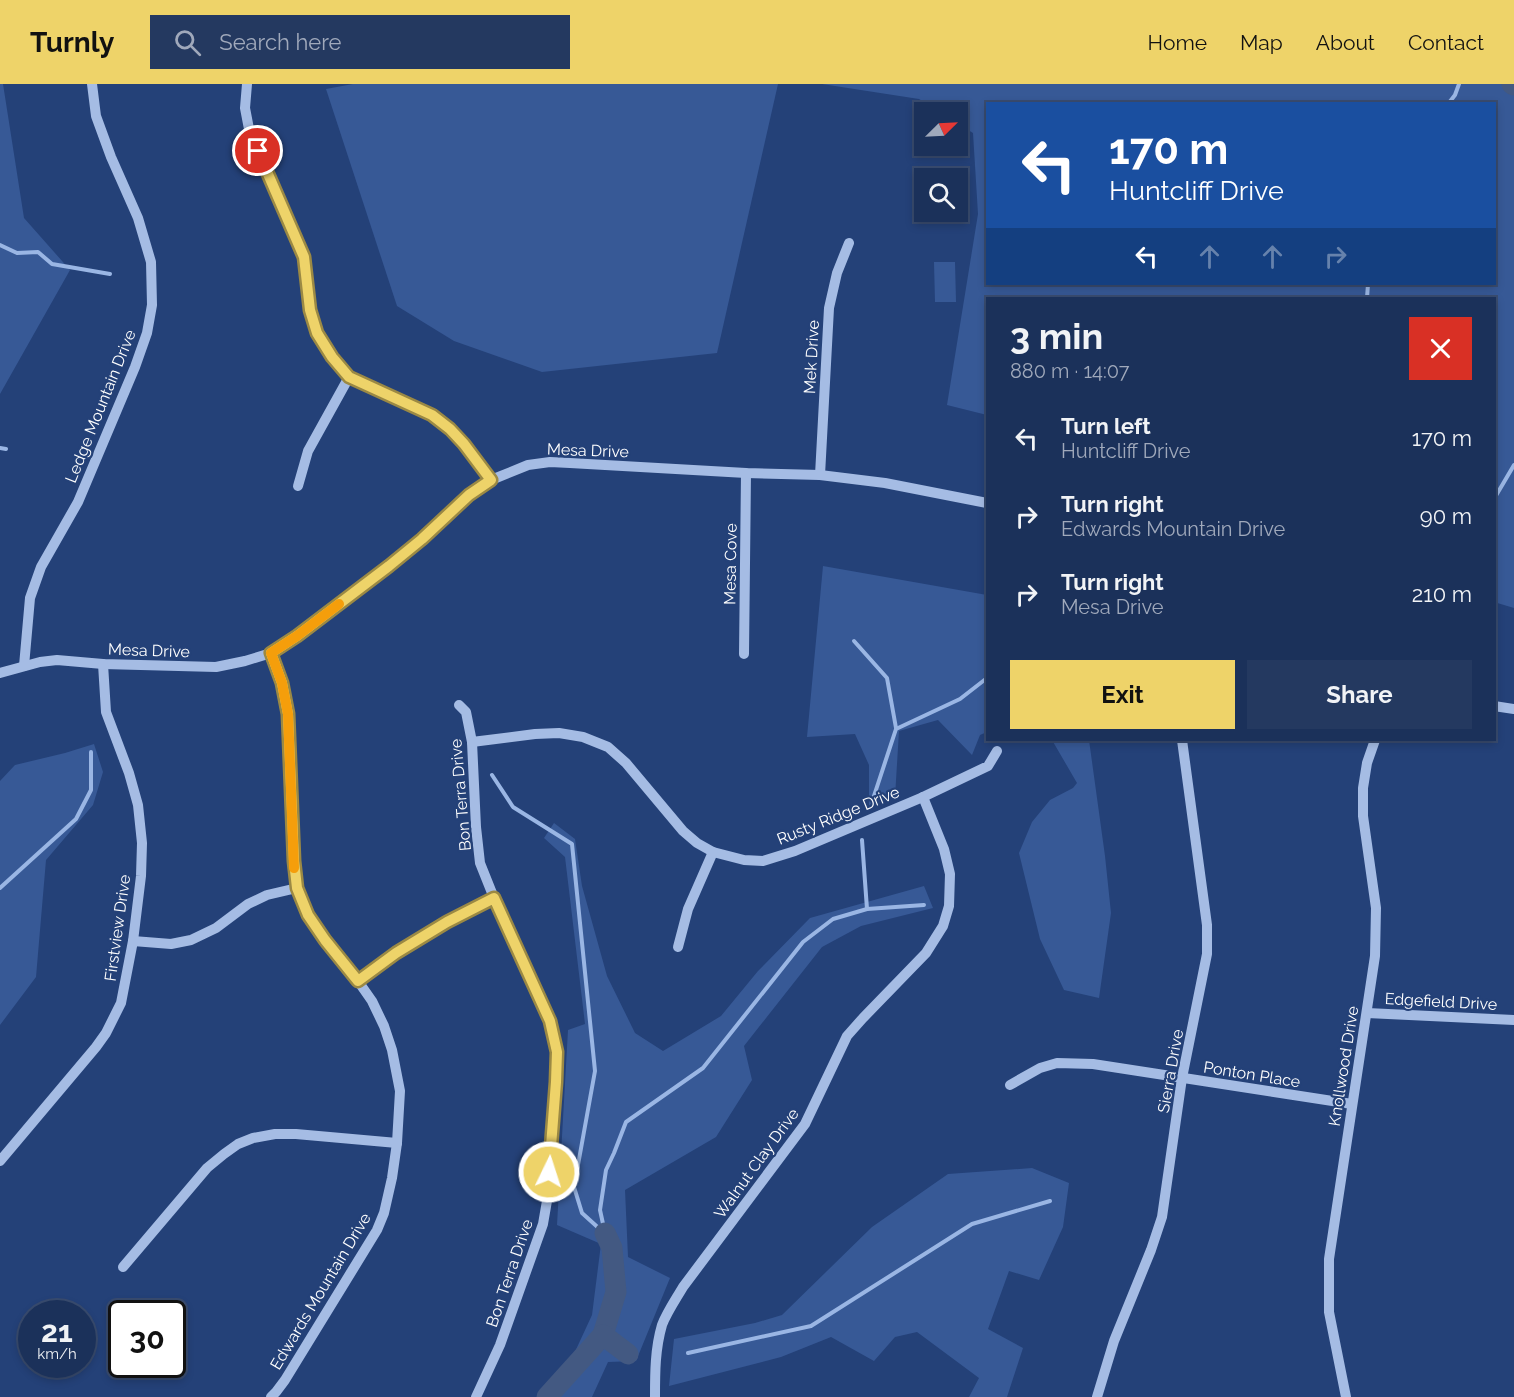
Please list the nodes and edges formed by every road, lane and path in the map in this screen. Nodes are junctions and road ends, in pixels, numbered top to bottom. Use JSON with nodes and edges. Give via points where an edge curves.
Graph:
{"nodes":[{"id":1,"x":92,"y":84,"type":"edge"},
{"id":2,"x":247,"y":84,"type":"edge"},
{"id":3,"x":849,"y":243,"type":"dead end"},
{"id":4,"x":349,"y":377,"type":"junction"},
{"id":5,"x":746,"y":473,"type":"junction"},
{"id":6,"x":820,"y":475,"type":"junction"},
{"id":7,"x":491,"y":480,"type":"junction"},
{"id":8,"x":298,"y":486,"type":"dead end"},
{"id":9,"x":986,"y":503,"type":"edge"},
{"id":10,"x":271,"y":653,"type":"junction"},
{"id":11,"x":744,"y":654,"type":"dead end"},
{"id":12,"x":103,"y":664,"type":"junction"},
{"id":13,"x":24,"y":666,"type":"junction"},
{"id":14,"x":0,"y":673,"type":"edge"},
{"id":15,"x":459,"y":705,"type":"dead end"},
{"id":16,"x":1496,"y":706,"type":"edge"},
{"id":17,"x":1514,"y":709,"type":"edge"},
{"id":18,"x":1182,"y":741,"type":"edge"},
{"id":19,"x":1375,"y":741,"type":"edge"},
{"id":20,"x":472,"y":742,"type":"junction"},
{"id":21,"x":997,"y":752,"type":"dead end"},
{"id":22,"x":923,"y":797,"type":"junction"},
{"id":23,"x":712,"y":852,"type":"junction"},
{"id":24,"x":297,"y":888,"type":"junction"},
{"id":25,"x":494,"y":898,"type":"junction"},
{"id":26,"x":133,"y":941,"type":"junction"},
{"id":27,"x":678,"y":947,"type":"dead end"},
{"id":28,"x":358,"y":981,"type":"junction"},
{"id":29,"x":1367,"y":1013,"type":"junction"},
{"id":30,"x":1514,"y":1020,"type":"edge"},
{"id":31,"x":1182,"y":1078,"type":"junction"},
{"id":32,"x":1010,"y":1085,"type":"dead end"},
{"id":33,"x":1352,"y":1104,"type":"junction"},
{"id":34,"x":397,"y":1143,"type":"junction"},
{"id":35,"x":0,"y":1161,"type":"edge"},
{"id":36,"x":123,"y":1267,"type":"dead end"},
{"id":37,"x":271,"y":1397,"type":"edge"},
{"id":38,"x":476,"y":1397,"type":"edge"},
{"id":39,"x":655,"y":1397,"type":"edge"},
{"id":40,"x":1097,"y":1397,"type":"edge"},
{"id":41,"x":1346,"y":1397,"type":"edge"}],
"edges":[{"from":1,"to":13,"type":"street","name":"Ledge Mountain Drive","via":[[96,116],[138,218],[151,262],[152,305],[135,367],[78,502],[41,567],[30,598]]},
{"from":2,"to":4,"type":"street","via":[[245,108],[249,129],[304,257],[310,310],[317,333]]},
{"from":3,"to":6,"type":"street","name":"Mek Drive","via":[[829,308]]},
{"from":4,"to":7,"type":"street","via":[[432,415],[464,444]]},
{"from":4,"to":8,"type":"street","via":[[308,451]]},
{"from":5,"to":6,"type":"street","name":"Mesa Drive"},
{"from":5,"to":7,"type":"street","name":"Mesa Drive","via":[[550,462],[528,465]]},
{"from":5,"to":11,"type":"street","name":"Mesa Cove"},
{"from":6,"to":9,"type":"street","name":"Mesa Drive"},
{"from":7,"to":10,"type":"street","name":"Mesa Drive","via":[[389,566]]},
{"from":10,"to":12,"type":"street","name":"Mesa Drive","via":[[216,668]]},
{"from":10,"to":24,"type":"street","name":"Edwards Mountain Drive","via":[[288,714]]},
{"from":12,"to":13,"type":"street","name":"Mesa Drive","via":[[57,660]]},
{"from":12,"to":26,"type":"street","name":"Firstview Drive","via":[[106,712],[138,805],[141,876]]},
{"from":13,"to":14,"type":"street","name":"Mesa Drive"},
{"from":15,"to":20,"type":"street","name":"Bon Terra Drive","via":[[466,712]]},
{"from":16,"to":17,"type":"street"},
{"from":18,"to":31,"type":"street","name":"Sierra Drive","via":[[1207,925],[1207,954]]},
{"from":19,"to":29,"type":"street","name":"Knollwood Drive","via":[[1363,788],[1363,816],[1376,908],[1375,956]]},
{"from":20,"to":23,"type":"street","name":"Rusty Ridge Drive","via":[[558,733],[608,747],[683,831]]},
{"from":20,"to":25,"type":"street","name":"Bon Terra Drive","via":[[480,863]]},
{"from":21,"to":22,"type":"street","name":"Rusty Ridge Drive","via":[[988,766]]},
{"from":22,"to":23,"type":"street","name":"Rusty Ridge Drive","via":[[763,861]]},
{"from":22,"to":39,"type":"street","name":"Walnut Clay Drive","via":[[950,874],[949,906],[943,926],[926,953],[848,1036],[805,1124],[683,1287],[663,1325],[655,1362]]},
{"from":23,"to":27,"type":"street","via":[[688,909]]},
{"from":24,"to":26,"type":"street","via":[[248,904],[216,928],[191,940],[171,944]]},
{"from":24,"to":28,"type":"street","name":"Edwards Mountain Drive","via":[[308,915]]},
{"from":25,"to":28,"type":"street","via":[[396,953]]},
{"from":25,"to":38,"type":"street","name":"Bon Terra Drive","via":[[550,1021],[557,1052],[556,1082],[543,1224],[500,1345]]},
{"from":26,"to":35,"type":"street","name":"Firstview Drive","via":[[121,1003],[106,1033]]},
{"from":28,"to":34,"type":"street","name":"Edwards Mountain Drive","via":[[372,1001],[392,1050],[400,1091]]},
{"from":29,"to":30,"type":"street","name":"Edgefield Drive"},
{"from":29,"to":33,"type":"street","name":"Knollwood Drive"},
{"from":31,"to":32,"type":"street","name":"Ponton Place","via":[[1093,1064],[1057,1063]]},
{"from":31,"to":33,"type":"street","name":"Ponton Place"},
{"from":31,"to":40,"type":"street","name":"Sierra Drive","via":[[1162,1217],[1114,1341]]},
{"from":33,"to":41,"type":"street","name":"Knollwood Drive","via":[[1329,1259],[1329,1312]]},
{"from":34,"to":36,"type":"street","via":[[275,1134],[238,1144],[207,1168]]},
{"from":34,"to":37,"type":"street","name":"Edwards Mountain Drive","via":[[384,1214],[377,1230]]}]}
